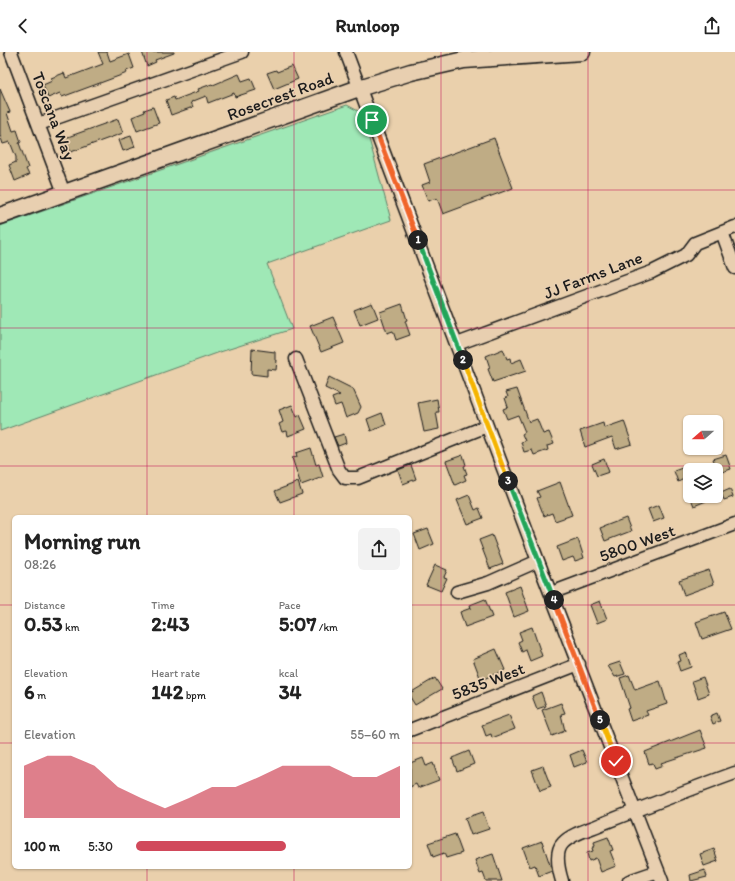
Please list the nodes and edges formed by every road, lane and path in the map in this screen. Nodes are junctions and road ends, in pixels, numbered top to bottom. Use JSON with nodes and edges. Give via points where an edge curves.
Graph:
{"nodes":[{"id":1,"x":11,"y":52,"type":"edge"},
{"id":2,"x":242,"y":52,"type":"edge"},
{"id":3,"x":346,"y":52,"type":"edge"},
{"id":4,"x":571,"y":52,"type":"edge"},
{"id":5,"x":359,"y":88,"type":"junction"},
{"id":6,"x":39,"y":124,"type":"junction"},
{"id":7,"x":64,"y":193,"type":"junction"},
{"id":8,"x":0,"y":216,"type":"edge"},
{"id":9,"x":735,"y":227,"type":"edge"},
{"id":10,"x":722,"y":232,"type":"junction"},
{"id":11,"x":735,"y":268,"type":"edge"},
{"id":12,"x":457,"y":344,"type":"junction"},
{"id":13,"x":296,"y":359,"type":"dead end"},
{"id":14,"x":487,"y":426,"type":"junction"},
{"id":15,"x":735,"y":524,"type":"edge"},
{"id":16,"x":538,"y":560,"type":"junction"},
{"id":17,"x":457,"y":592,"type":"dead end"},
{"id":18,"x":551,"y":593,"type":"junction"},
{"id":19,"x":579,"y":664,"type":"junction"},
{"id":20,"x":412,"y":729,"type":"edge"},
{"id":21,"x":735,"y":773,"type":"edge"},
{"id":22,"x":635,"y":810,"type":"junction"},
{"id":23,"x":660,"y":876,"type":"edge"},
{"id":24,"x":562,"y":881,"type":"edge"},
{"id":25,"x":629,"y":881,"type":"edge"}],
"edges":[{"from":1,"to":6,"type":"street","name":"Toscana Way"},
{"from":2,"to":6,"type":"street"},
{"from":3,"to":5,"type":"street"},
{"from":4,"to":5,"type":"main road","name":"Rosecrest Road","via":[[464,60],[411,72]]},
{"from":5,"to":7,"type":"main road","name":"Rosecrest Road"},
{"from":5,"to":12,"type":"street"},
{"from":6,"to":7,"type":"street","name":"Toscana Way"},
{"from":7,"to":8,"type":"main road","name":"Rosecrest Road"},
{"from":9,"to":10,"type":"street","name":"JJ Farms Lane"},
{"from":10,"to":11,"type":"street"},
{"from":10,"to":12,"type":"street","name":"JJ Farms Lane","via":[[695,243],[686,255],[652,272]]},
{"from":12,"to":14,"type":"street"},
{"from":13,"to":14,"type":"street","via":[[339,470],[345,478],[358,478]]},
{"from":14,"to":16,"type":"street"},
{"from":15,"to":18,"type":"street","name":"5800 West"},
{"from":16,"to":17,"type":"street","via":[[488,582]]},
{"from":16,"to":18,"type":"street"},
{"from":18,"to":19,"type":"street"},
{"from":19,"to":20,"type":"street","name":"5835 West"},
{"from":19,"to":22,"type":"street"},
{"from":21,"to":22,"type":"street"},
{"from":22,"to":23,"type":"street"},
{"from":22,"to":24,"type":"street","via":[[572,836],[562,843],[558,858]]},
{"from":23,"to":25,"type":"street"}]}
